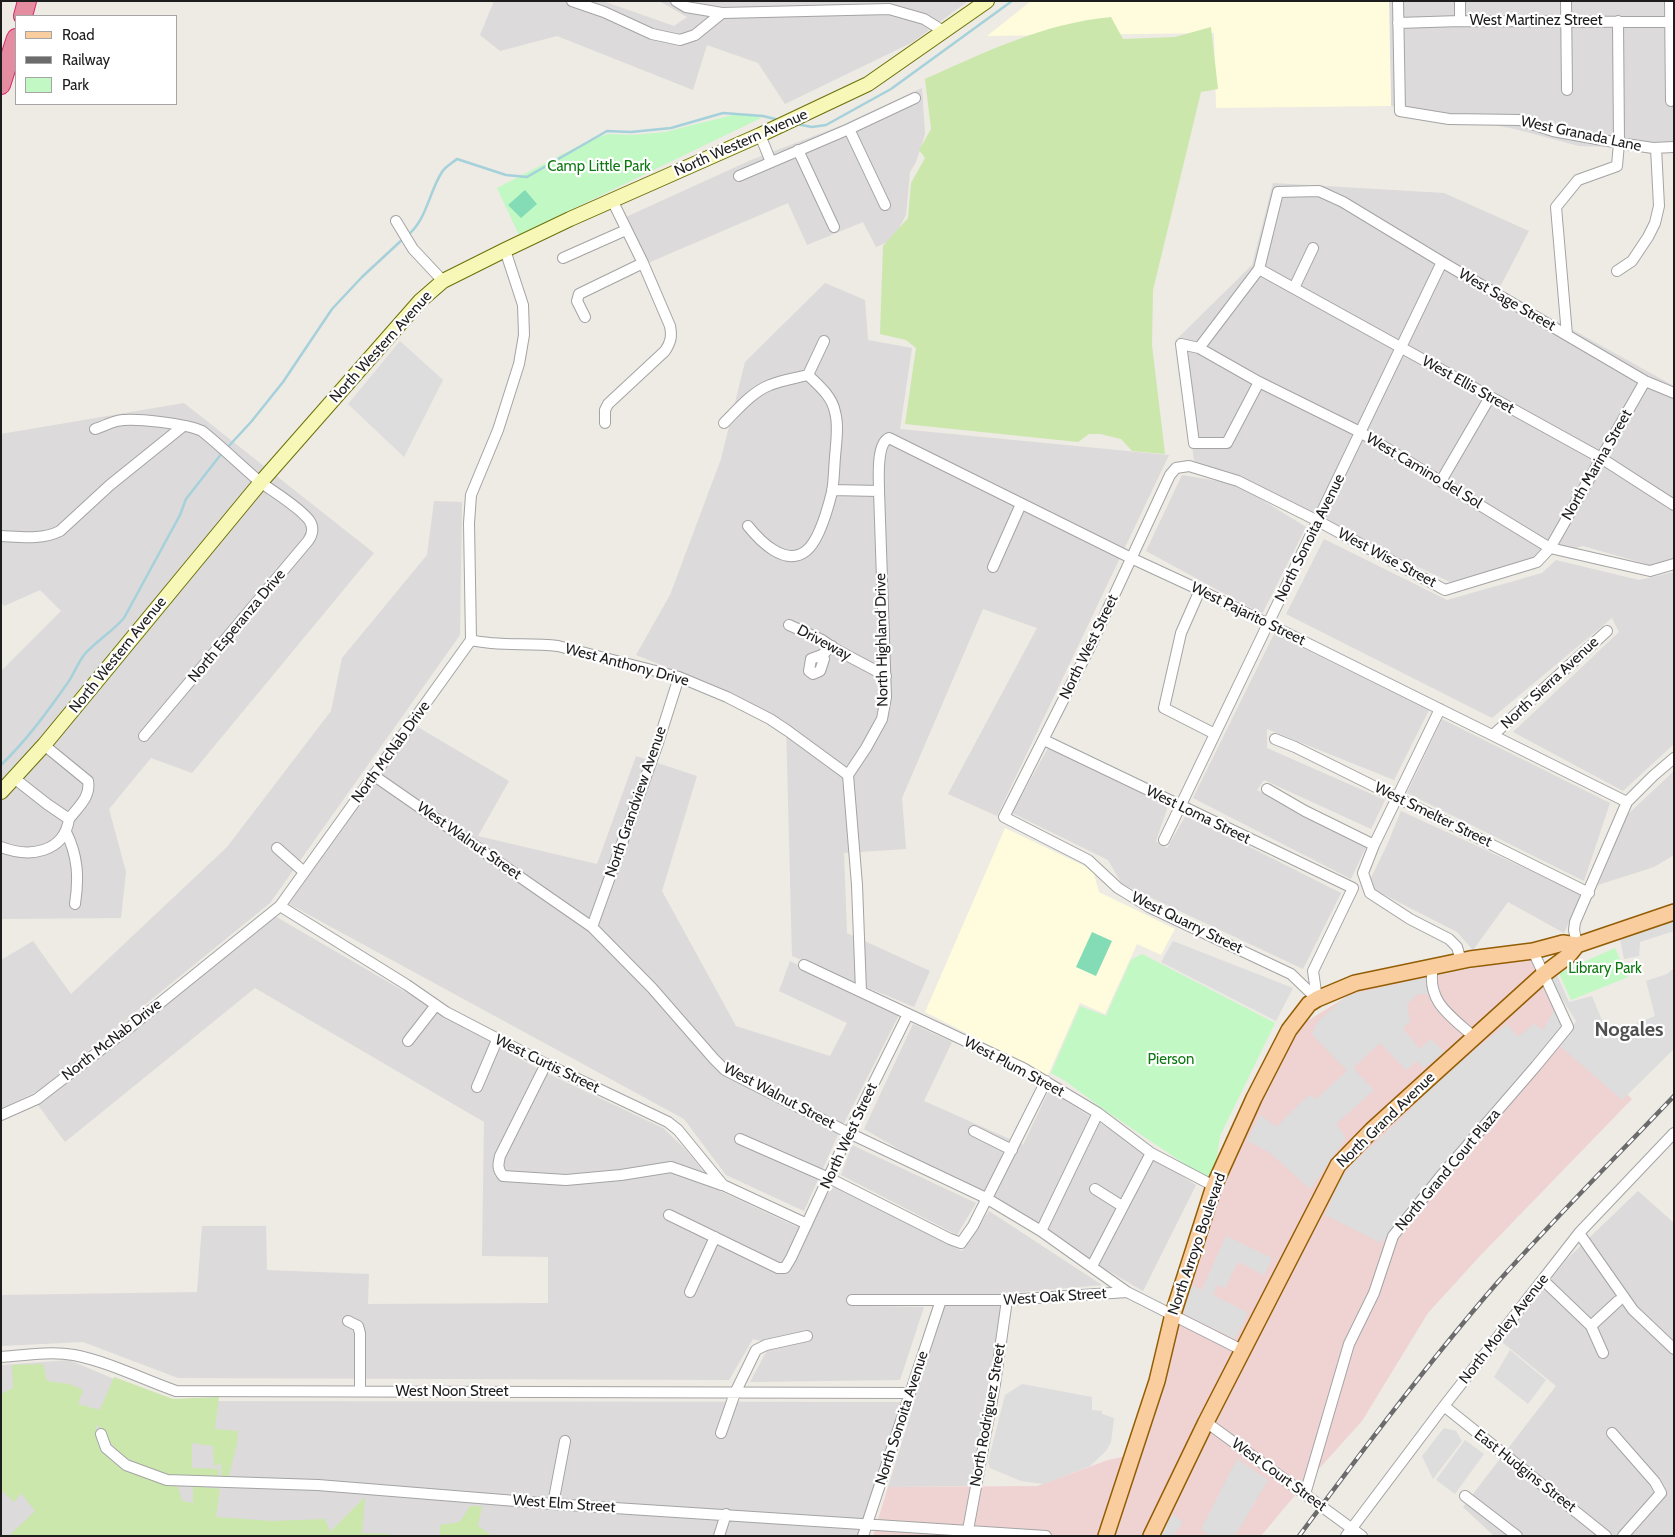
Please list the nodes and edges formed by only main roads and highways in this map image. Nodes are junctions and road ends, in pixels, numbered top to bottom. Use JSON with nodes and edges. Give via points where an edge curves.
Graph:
{"nodes":[{"id":1,"x":27,"y":1,"type":"edge"},
{"id":2,"x":23,"y":15,"type":"edge"},
{"id":3,"x":15,"y":41,"type":"edge"},
{"id":4,"x":1,"y":85,"type":"edge"},
{"id":5,"x":1674,"y":912,"type":"edge"},
{"id":6,"x":1578,"y":945,"type":"junction"},
{"id":7,"x":1106,"y":1536,"type":"edge"},
{"id":8,"x":1151,"y":1536,"type":"edge"}],
"edges":[{"from":1,"to":2,"type":"highway"},
{"from":3,"to":4,"type":"highway"},
{"from":5,"to":6,"type":"main road","name":"North Grand Avenue"},
{"from":6,"to":7,"type":"main road","name":"North Arroyo Boulevard","via":[[1562,943],[1354,983],[1309,1004],[1289,1030],[1214,1186],[1173,1314],[1157,1381]]},
{"from":6,"to":8,"type":"main road","name":"North Grand Avenue","via":[[1372,1130],[1338,1165]]}]}
